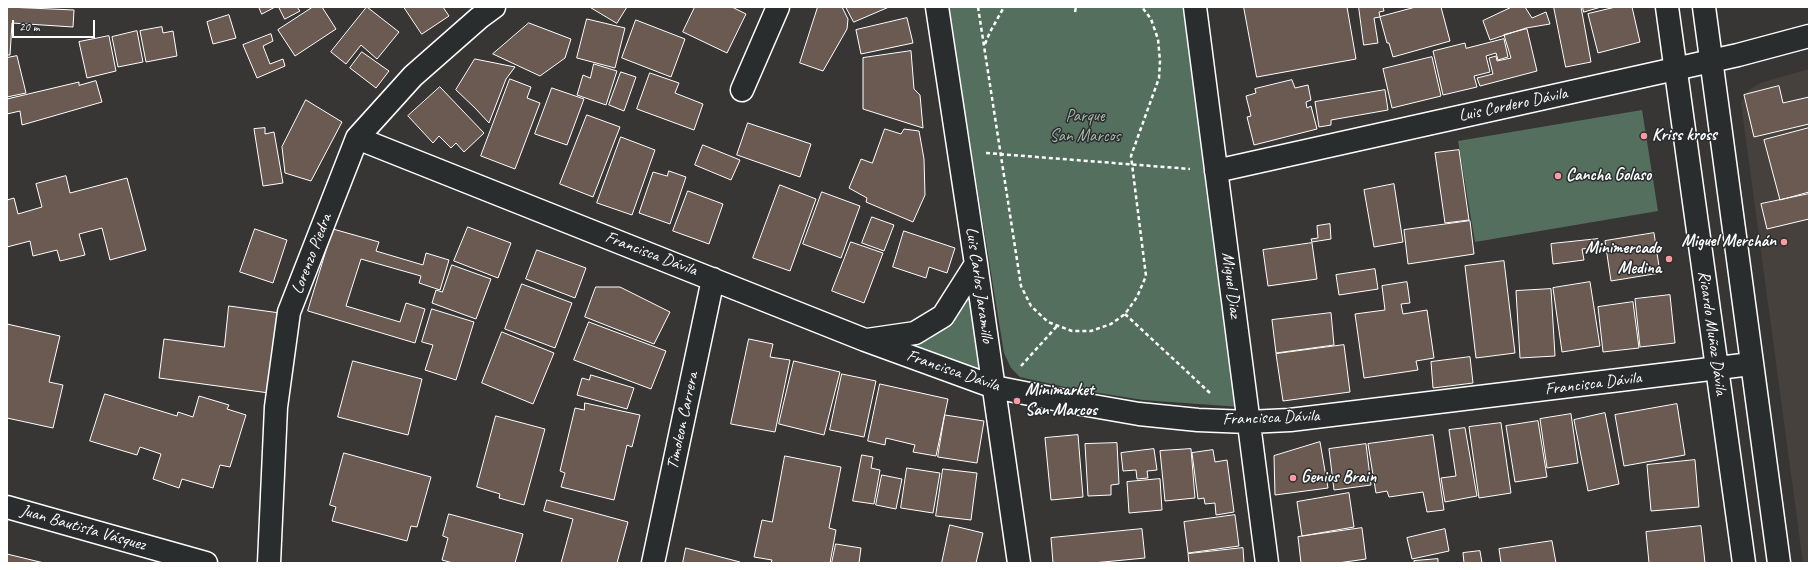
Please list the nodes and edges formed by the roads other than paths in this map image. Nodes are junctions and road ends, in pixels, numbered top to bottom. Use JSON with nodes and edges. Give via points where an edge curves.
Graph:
{"nodes":[{"id":1,"x":494,"y":7,"type":"edge"},
{"id":2,"x":778,"y":7,"type":"edge"},
{"id":3,"x":937,"y":7,"type":"edge"},
{"id":4,"x":1195,"y":7,"type":"edge"},
{"id":5,"x":1666,"y":7,"type":"edge"},
{"id":6,"x":1704,"y":7,"type":"edge"},
{"id":7,"x":1809,"y":36,"type":"edge"},
{"id":8,"x":1712,"y":61,"type":"junction"},
{"id":9,"x":1675,"y":68,"type":"junction"},
{"id":10,"x":742,"y":90,"type":"dead end"},
{"id":11,"x":357,"y":138,"type":"junction"},
{"id":12,"x":1216,"y":171,"type":"junction"},
{"id":13,"x":976,"y":264,"type":"junction"},
{"id":14,"x":713,"y":279,"type":"junction"},
{"id":15,"x":865,"y":340,"type":"junction"},
{"id":16,"x":1751,"y":364,"type":"junction"},
{"id":17,"x":1718,"y":368,"type":"junction"},
{"id":18,"x":998,"y":387,"type":"junction"},
{"id":19,"x":1248,"y":422,"type":"junction"},
{"id":20,"x":7,"y":507,"type":"edge"},
{"id":21,"x":206,"y":563,"type":"edge"},
{"id":22,"x":269,"y":563,"type":"edge"},
{"id":23,"x":653,"y":563,"type":"edge"},
{"id":24,"x":1019,"y":563,"type":"edge"},
{"id":25,"x":1267,"y":563,"type":"edge"},
{"id":26,"x":1744,"y":563,"type":"edge"},
{"id":27,"x":1779,"y":563,"type":"edge"}],
"edges":[{"from":1,"to":11,"type":"street","name":"Lorenzo Piedra","via":[[413,76]]},
{"from":2,"to":10,"type":"street"},
{"from":3,"to":13,"type":"street","name":"Luis Carlos Jaramillo"},
{"from":4,"to":12,"type":"street","name":"Miguel Diaz"},
{"from":5,"to":9,"type":"street","name":"Ricardo Muñoz Dávila"},
{"from":6,"to":8,"type":"street","name":"Ricardo Muñoz Dávila"},
{"from":7,"to":8,"type":"street","name":"Luis Cordero Dávila"},
{"from":8,"to":9,"type":"street","name":"Luis Cordero Dávila"},
{"from":8,"to":16,"type":"street","name":"Ricardo Muñoz Dávila"},
{"from":9,"to":12,"type":"street","name":"Luis Cordero Dávila"},
{"from":9,"to":17,"type":"street","name":"Ricardo Muñoz Dávila"},
{"from":11,"to":14,"type":"street","name":"Francisca Dávila"},
{"from":11,"to":22,"type":"street","name":"Lorenzo Piedra","via":[[289,312],[276,407]]},
{"from":12,"to":19,"type":"street","name":"Miguel Diaz"},
{"from":13,"to":15,"type":"street","via":[[943,316],[915,332]]},
{"from":13,"to":18,"type":"street","name":"Luis Carlos Jaramillo"},
{"from":14,"to":15,"type":"street","name":"Francisca Dávila"},
{"from":14,"to":23,"type":"street","name":"Timoleon Carrera"},
{"from":15,"to":18,"type":"street","name":"Francisca Dávila"},
{"from":16,"to":17,"type":"street","name":"Francisca Dávila"},
{"from":16,"to":27,"type":"street","name":"Ricardo Muñoz Dávila"},
{"from":17,"to":19,"type":"street","name":"Francisca Dávila","via":[[1340,415]]},
{"from":17,"to":26,"type":"street","name":"Ricardo Muñoz Dávila"},
{"from":18,"to":19,"type":"street","name":"Francisca Dávila","via":[[1140,414]]},
{"from":18,"to":24,"type":"street","name":"Luis Carlos Jaramillo"},
{"from":19,"to":25,"type":"street","name":"Miguel Diaz"},
{"from":20,"to":21,"type":"street","name":"Juan Bautista Vásquez"}]}
